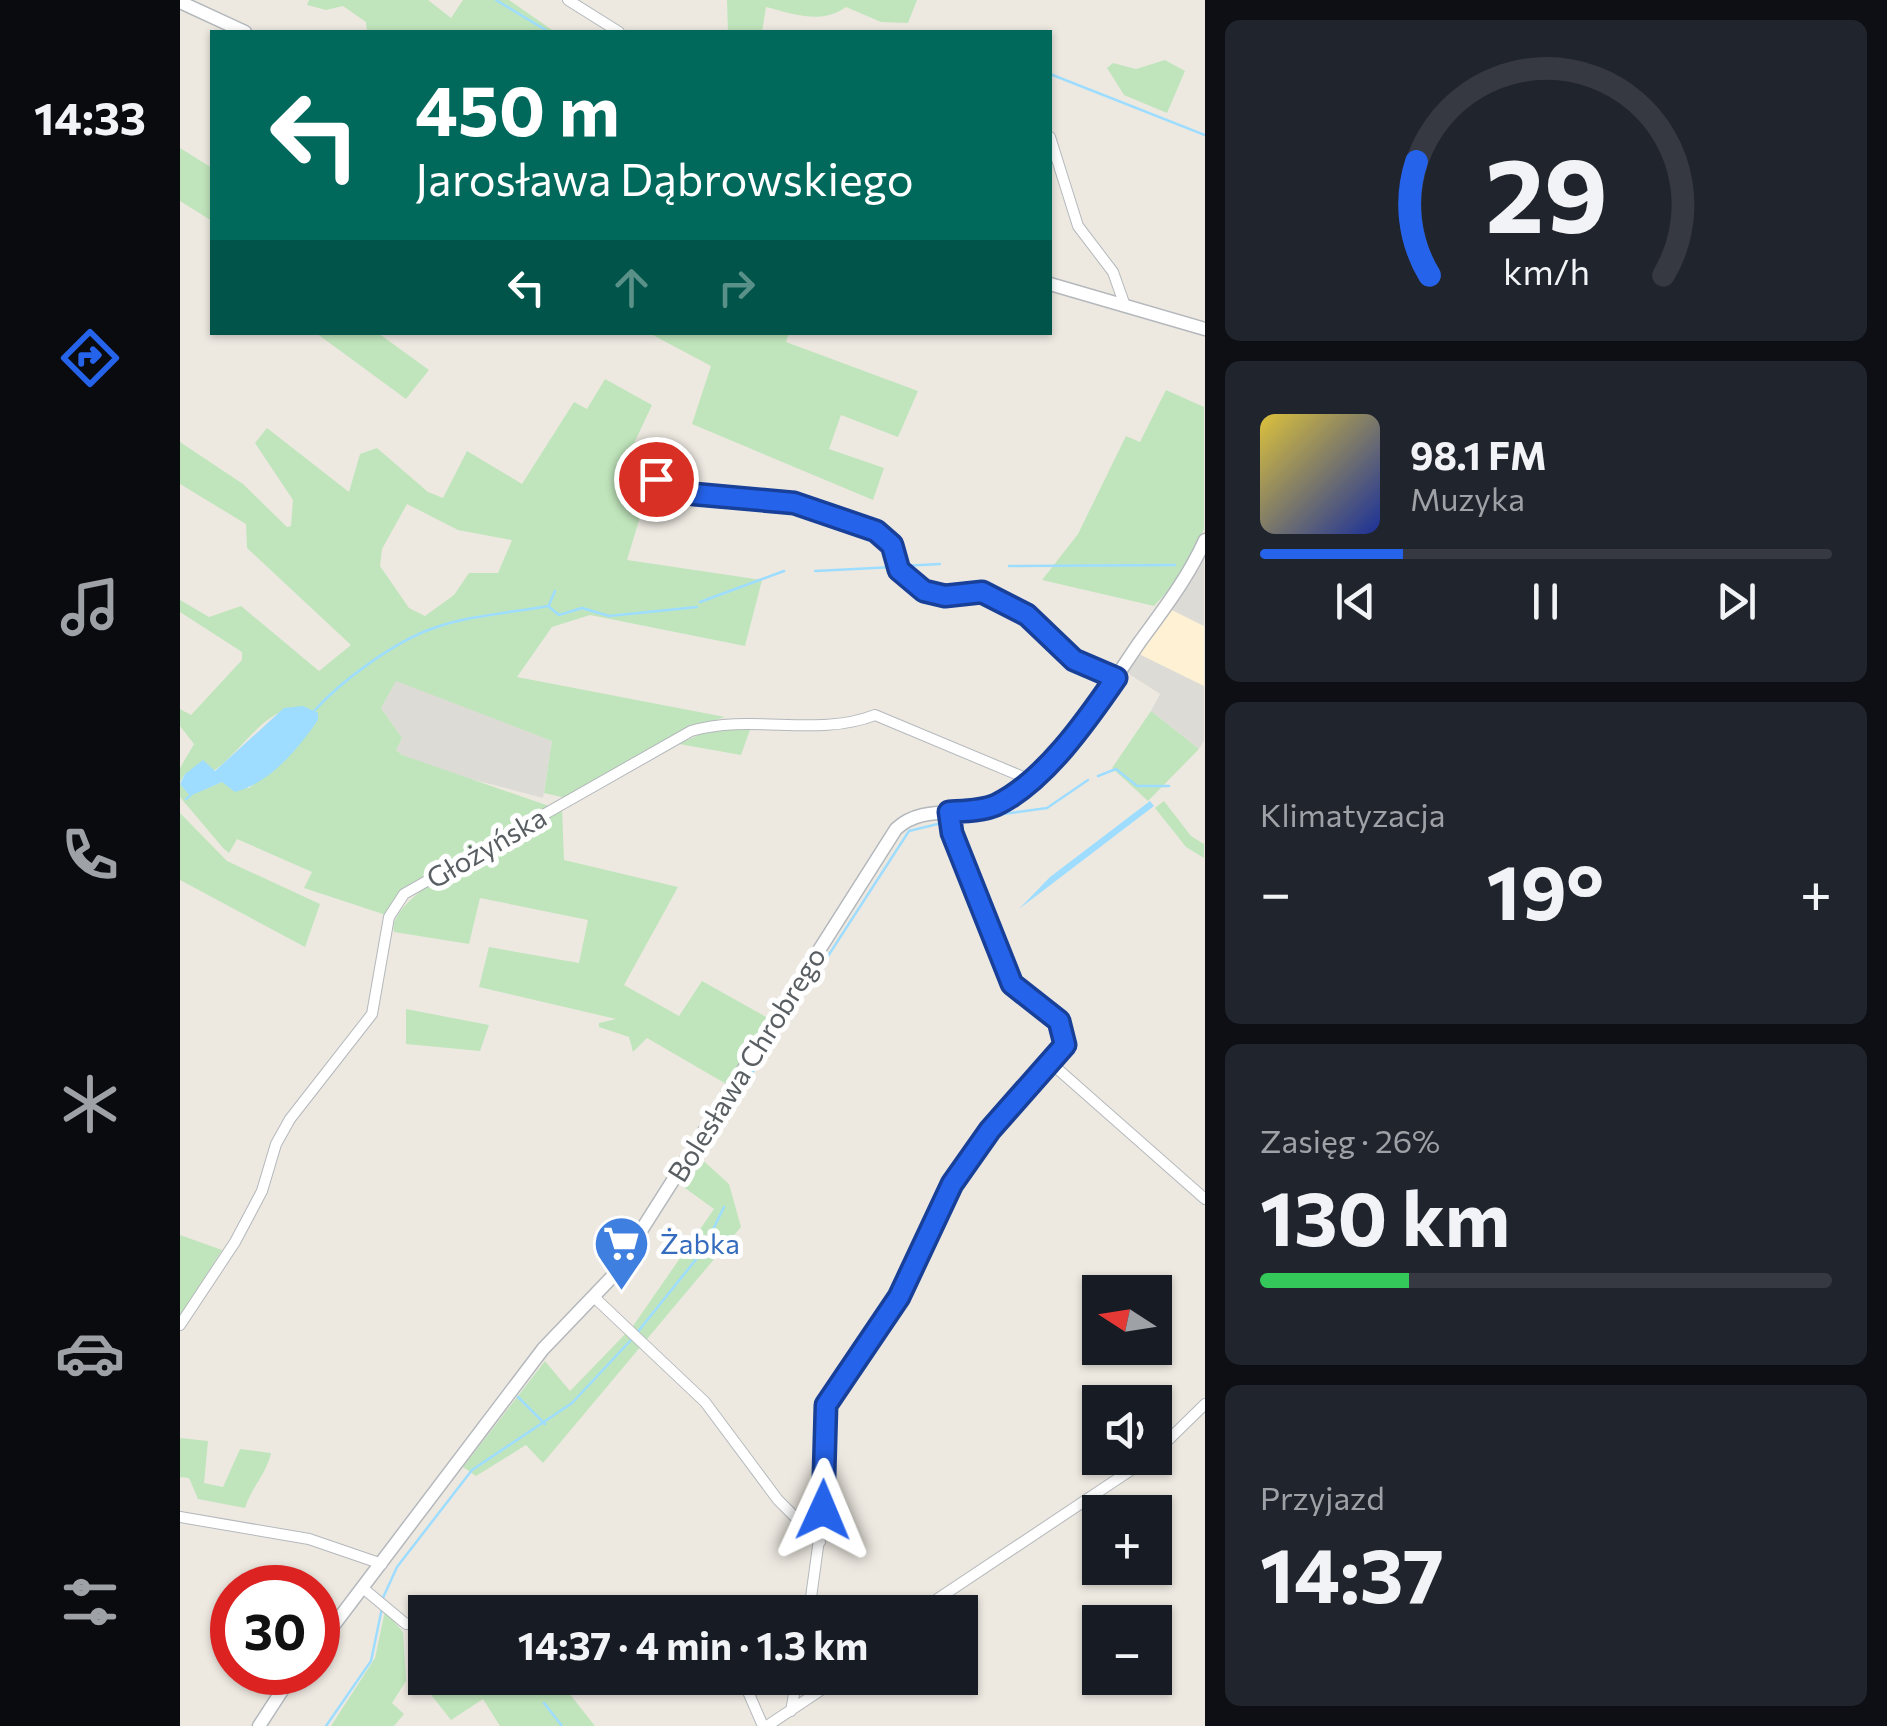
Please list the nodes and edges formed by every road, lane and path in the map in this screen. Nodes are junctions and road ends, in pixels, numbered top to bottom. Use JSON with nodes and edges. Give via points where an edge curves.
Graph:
{"nodes":[{"id":1,"x":568,"y":0,"type":"edge"},
{"id":2,"x":180,"y":2,"type":"edge"},
{"id":3,"x":242,"y":30,"type":"edge"},
{"id":4,"x":616,"y":30,"type":"edge"},
{"id":5,"x":1052,"y":143,"type":"edge"},
{"id":6,"x":1052,"y":285,"type":"edge"},
{"id":7,"x":1124,"y":303,"type":"junction"},
{"id":8,"x":1204,"y":329,"type":"edge"},
{"id":9,"x":656,"y":479,"type":"dead end"},
{"id":10,"x":1204,"y":540,"type":"edge"},
{"id":11,"x":1116,"y":678,"type":"junction"},
{"id":12,"x":1028,"y":779,"type":"junction"},
{"id":13,"x":950,"y":819,"type":"junction"},
{"id":14,"x":1052,"y":1064,"type":"junction"},
{"id":15,"x":1204,"y":1199,"type":"edge"},
{"id":16,"x":595,"y":1298,"type":"junction"},
{"id":17,"x":180,"y":1325,"type":"edge"},
{"id":18,"x":1204,"y":1404,"type":"edge"},
{"id":19,"x":1172,"y":1437,"type":"edge"},
{"id":20,"x":1123,"y":1475,"type":"edge"},
{"id":21,"x":180,"y":1517,"type":"edge"},
{"id":22,"x":820,"y":1542,"type":"junction"},
{"id":23,"x":382,"y":1564,"type":"junction"},
{"id":24,"x":364,"y":1590,"type":"junction"},
{"id":25,"x":812,"y":1595,"type":"edge"},
{"id":26,"x":943,"y":1595,"type":"edge"},
{"id":27,"x":340,"y":1619,"type":"edge"},
{"id":28,"x":408,"y":1624,"type":"edge"},
{"id":29,"x":279,"y":1695,"type":"edge"},
{"id":30,"x":750,"y":1695,"type":"edge"},
{"id":31,"x":794,"y":1695,"type":"edge"},
{"id":32,"x":814,"y":1695,"type":"edge"},
{"id":33,"x":791,"y":1711,"type":"junction"},
{"id":34,"x":259,"y":1726,"type":"edge"},
{"id":35,"x":765,"y":1726,"type":"edge"}],
"edges":[{"from":1,"to":4,"type":"street"},
{"from":2,"to":3,"type":"street"},
{"from":5,"to":7,"type":"street","via":[[1078,226],[1113,272]]},
{"from":6,"to":7,"type":"street"},
{"from":7,"to":8,"type":"street"},
{"from":9,"to":11,"type":"street","via":[[694,494],[794,503],[876,531],[892,545],[898,566],[934,594],[982,592],[1027,615],[1074,660]]},
{"from":10,"to":11,"type":"street","name":"Bolesława Chrobrego"},
{"from":11,"to":12,"type":"street","name":"Bolesława Chrobrego","via":[[1076,734]]},
{"from":12,"to":13,"type":"street","name":"Bolesława Chrobrego","via":[[996,805]]},
{"from":12,"to":17,"type":"street","name":"Głożyńska","via":[[876,715],[844,728],[717,724],[691,732],[404,894],[390,917],[372,1014],[290,1119],[235,1242]]},
{"from":13,"to":14,"type":"street","via":[[1012,984],[1059,1021],[1065,1045]]},
{"from":13,"to":16,"type":"street","name":"Bolesława Chrobrego","via":[[906,820],[884,845]]},
{"from":14,"to":15,"type":"street"},
{"from":14,"to":22,"type":"street","via":[[990,1130],[952,1184],[899,1297],[826,1405]]},
{"from":16,"to":22,"type":"street","via":[[705,1402],[778,1500]]},
{"from":16,"to":23,"type":"street","name":"Bolesława Chrobrego","via":[[543,1349]]},
{"from":18,"to":19,"type":"street"},
{"from":20,"to":26,"type":"street"},
{"from":21,"to":23,"type":"street","via":[[309,1539]]},
{"from":22,"to":25,"type":"street"},
{"from":23,"to":24,"type":"street","name":"Bolesława Chrobrego"},
{"from":24,"to":27,"type":"street","name":"Bolesława Chrobrego"},
{"from":24,"to":28,"type":"street"},
{"from":29,"to":34,"type":"street"},
{"from":30,"to":35,"type":"street"},
{"from":31,"to":33,"type":"street"},
{"from":32,"to":33,"type":"street"},
{"from":33,"to":35,"type":"street"}]}
